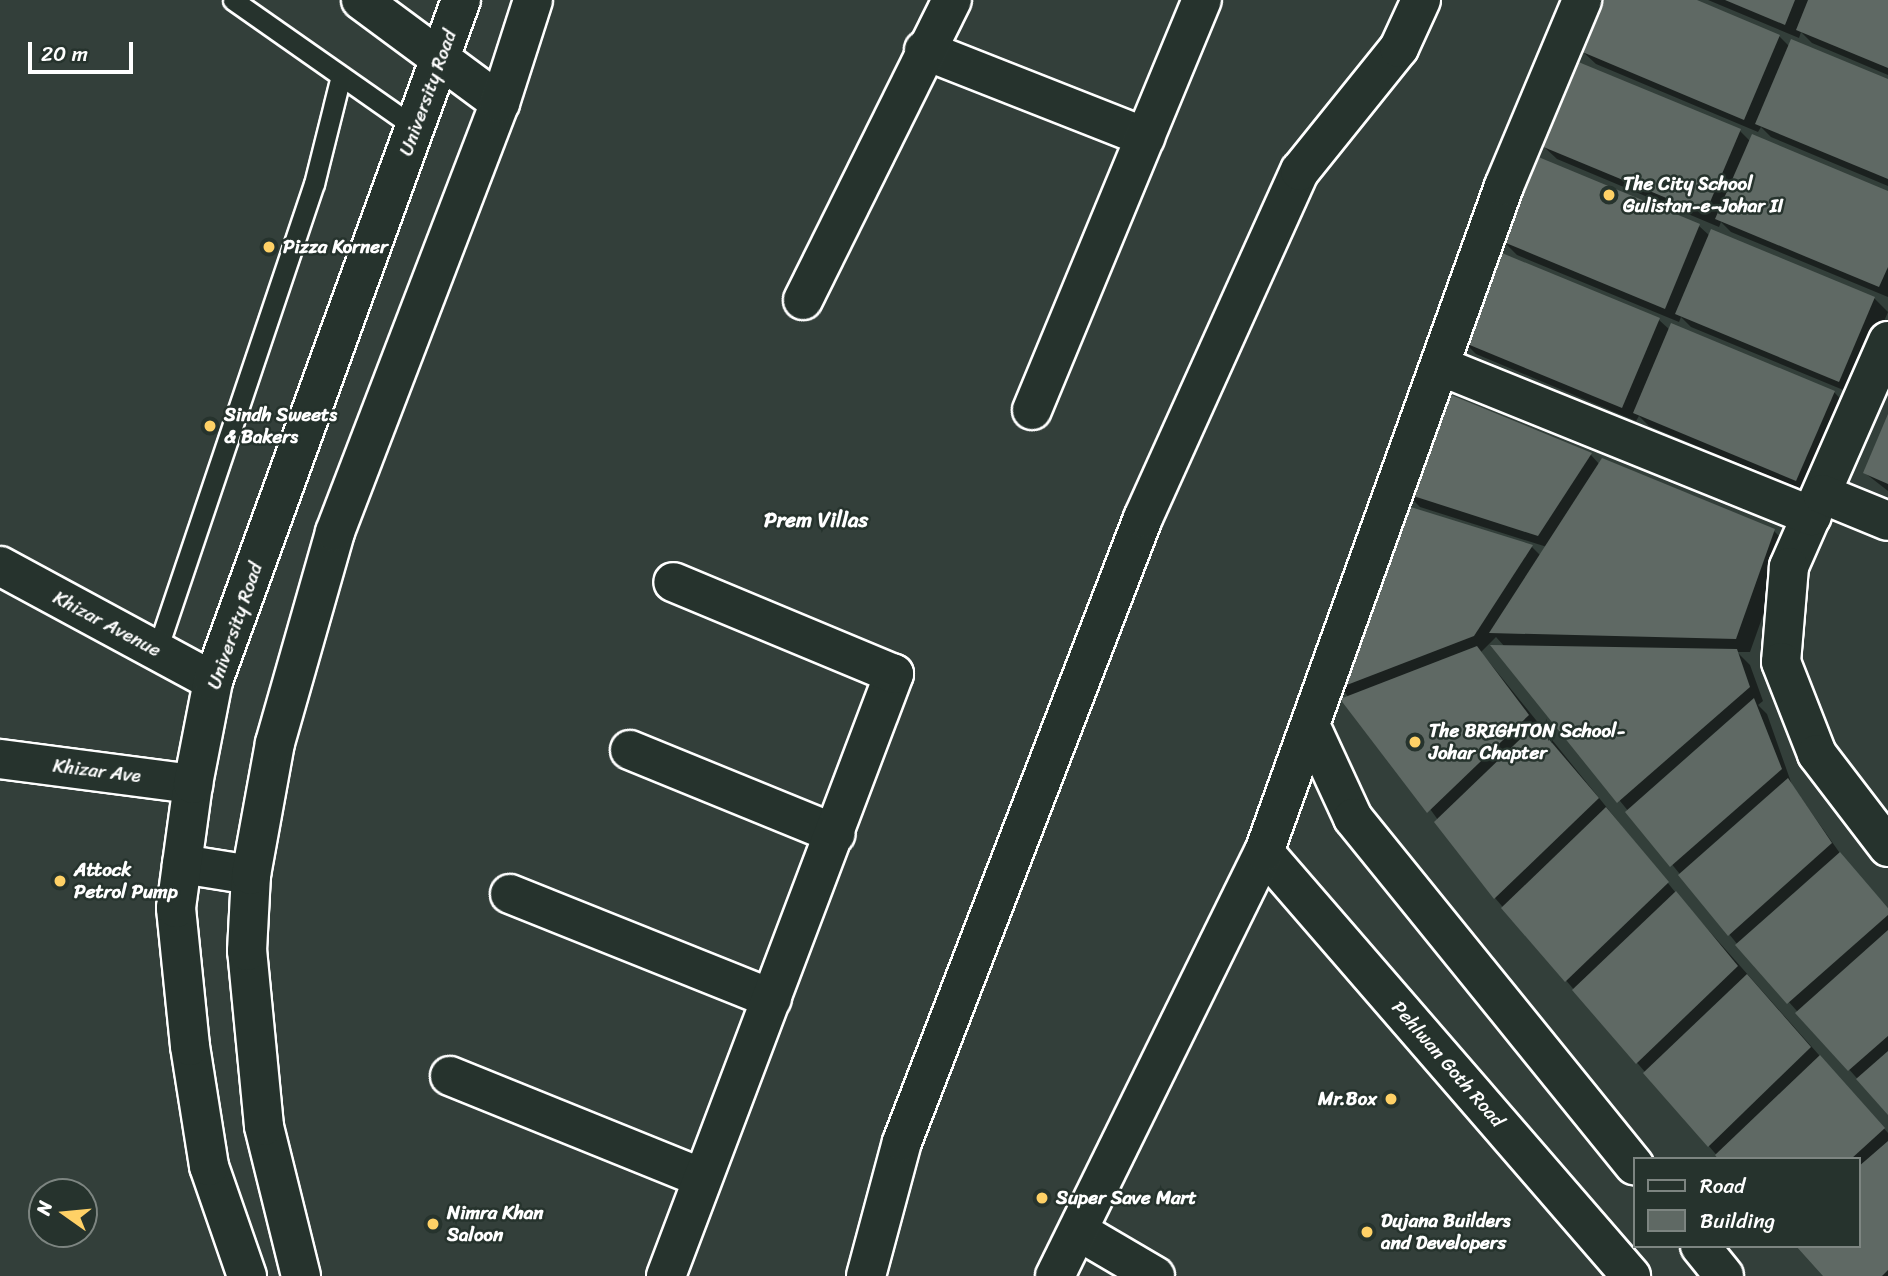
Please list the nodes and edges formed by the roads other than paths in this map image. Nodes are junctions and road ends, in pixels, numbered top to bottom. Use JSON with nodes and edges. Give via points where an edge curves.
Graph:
{"nodes":[{"id":1,"x":233,"y":0,"type":"edge"},
{"id":2,"x":361,"y":0,"type":"edge"},
{"id":3,"x":461,"y":0,"type":"edge"},
{"id":4,"x":952,"y":0,"type":"edge"},
{"id":5,"x":1202,"y":0,"type":"edge"},
{"id":6,"x":1421,"y":0,"type":"edge"},
{"id":7,"x":1582,"y":0,"type":"edge"},
{"id":8,"x":522,"y":6,"type":"edge"},
{"id":9,"x":925,"y":50,"type":"junction"},
{"id":10,"x":442,"y":57,"type":"junction"},
{"id":11,"x":341,"y":76,"type":"junction"},
{"id":12,"x":500,"y":103,"type":"junction"},
{"id":13,"x":416,"y":128,"type":"junction"},
{"id":14,"x":1145,"y":137,"type":"junction"},
{"id":15,"x":803,"y":300,"type":"dead end"},
{"id":16,"x":1888,"y":341,"type":"edge"},
{"id":17,"x":1440,"y":366,"type":"junction"},
{"id":18,"x":1032,"y":410,"type":"dead end"},
{"id":19,"x":1817,"y":505,"type":"junction"},
{"id":20,"x":1888,"y":520,"type":"edge"},
{"id":21,"x":0,"y":566,"type":"edge"},
{"id":22,"x":673,"y":582,"type":"dead end"},
{"id":23,"x":157,"y":650,"type":"junction"},
{"id":24,"x":214,"y":681,"type":"junction"},
{"id":25,"x":1311,"y":727,"type":"junction"},
{"id":26,"x":629,"y":750,"type":"dead end"},
{"id":27,"x":0,"y":759,"type":"edge"},
{"id":28,"x":193,"y":783,"type":"junction"},
{"id":29,"x":836,"y":834,"type":"junction"},
{"id":30,"x":1888,"y":847,"type":"edge"},
{"id":31,"x":1264,"y":852,"type":"junction"},
{"id":32,"x":182,"y":864,"type":"junction"},
{"id":33,"x":251,"y":875,"type":"junction"},
{"id":34,"x":510,"y":894,"type":"dead end"},
{"id":35,"x":772,"y":999,"type":"junction"},
{"id":36,"x":450,"y":1076,"type":"dead end"},
{"id":37,"x":1632,"y":1163,"type":"edge"},
{"id":38,"x":700,"y":1177,"type":"junction"},
{"id":39,"x":1080,"y":1232,"type":"junction"},
{"id":40,"x":1702,"y":1248,"type":"edge"},
{"id":41,"x":243,"y":1273,"type":"edge"},
{"id":42,"x":301,"y":1276,"type":"edge"},
{"id":43,"x":666,"y":1276,"type":"edge"},
{"id":44,"x":866,"y":1276,"type":"edge"},
{"id":45,"x":1055,"y":1276,"type":"edge"},
{"id":46,"x":1155,"y":1276,"type":"edge"},
{"id":47,"x":1631,"y":1276,"type":"edge"},
{"id":48,"x":1724,"y":1276,"type":"edge"}],
"edges":[{"from":1,"to":11,"type":"lane"},
{"from":2,"to":10,"type":"main road"},
{"from":3,"to":10,"type":"main road","name":"University Road"},
{"from":4,"to":9,"type":"main road"},
{"from":5,"to":14,"type":"main road"},
{"from":6,"to":44,"type":"main road","via":[[1399,47],[1300,171],[1143,518],[902,1142]]},
{"from":7,"to":17,"type":"main road","via":[[1503,186]]},
{"from":8,"to":12,"type":"main road"},
{"from":9,"to":14,"type":"main road"},
{"from":9,"to":15,"type":"main road"},
{"from":10,"to":12,"type":"main road"},
{"from":10,"to":13,"type":"main road","name":"University Road"},
{"from":11,"to":13,"type":"lane"},
{"from":11,"to":23,"type":"lane","via":[[314,184]]},
{"from":12,"to":33,"type":"main road","via":[[335,532],[275,743]]},
{"from":13,"to":24,"type":"main road","name":"University Road"},
{"from":14,"to":18,"type":"main road"},
{"from":16,"to":19,"type":"main road"},
{"from":17,"to":19,"type":"main road"},
{"from":17,"to":25,"type":"main road"},
{"from":19,"to":20,"type":"main road"},
{"from":19,"to":30,"type":"main road","via":[[1789,568],[1781,662],[1817,754]]},
{"from":21,"to":23,"type":"main road","name":"Khizar Avenue"},
{"from":22,"to":29,"type":"main road","via":[[894,674]]},
{"from":23,"to":24,"type":"main road","name":"Khizar Avenue"},
{"from":24,"to":28,"type":"main road","name":"University Road"},
{"from":25,"to":31,"type":"main road"},
{"from":25,"to":37,"type":"main road","via":[[1353,818]]},
{"from":26,"to":29,"type":"main road"},
{"from":27,"to":28,"type":"main road","name":"Khizar Ave"},
{"from":28,"to":32,"type":"main road","name":"University Road"},
{"from":29,"to":35,"type":"main road"},
{"from":31,"to":39,"type":"main road"},
{"from":31,"to":47,"type":"main road","name":"Pehlwan Goth Road"},
{"from":32,"to":33,"type":"main road"},
{"from":32,"to":41,"type":"main road","name":"University Road","via":[[176,908],[190,1046],[209,1166]]},
{"from":33,"to":42,"type":"main road","via":[[247,951],[264,1126]]},
{"from":34,"to":35,"type":"main road"},
{"from":35,"to":38,"type":"main road"},
{"from":36,"to":38,"type":"main road"},
{"from":38,"to":43,"type":"main road"},
{"from":39,"to":45,"type":"main road"},
{"from":39,"to":46,"type":"main road"},
{"from":40,"to":48,"type":"main road"}]}
